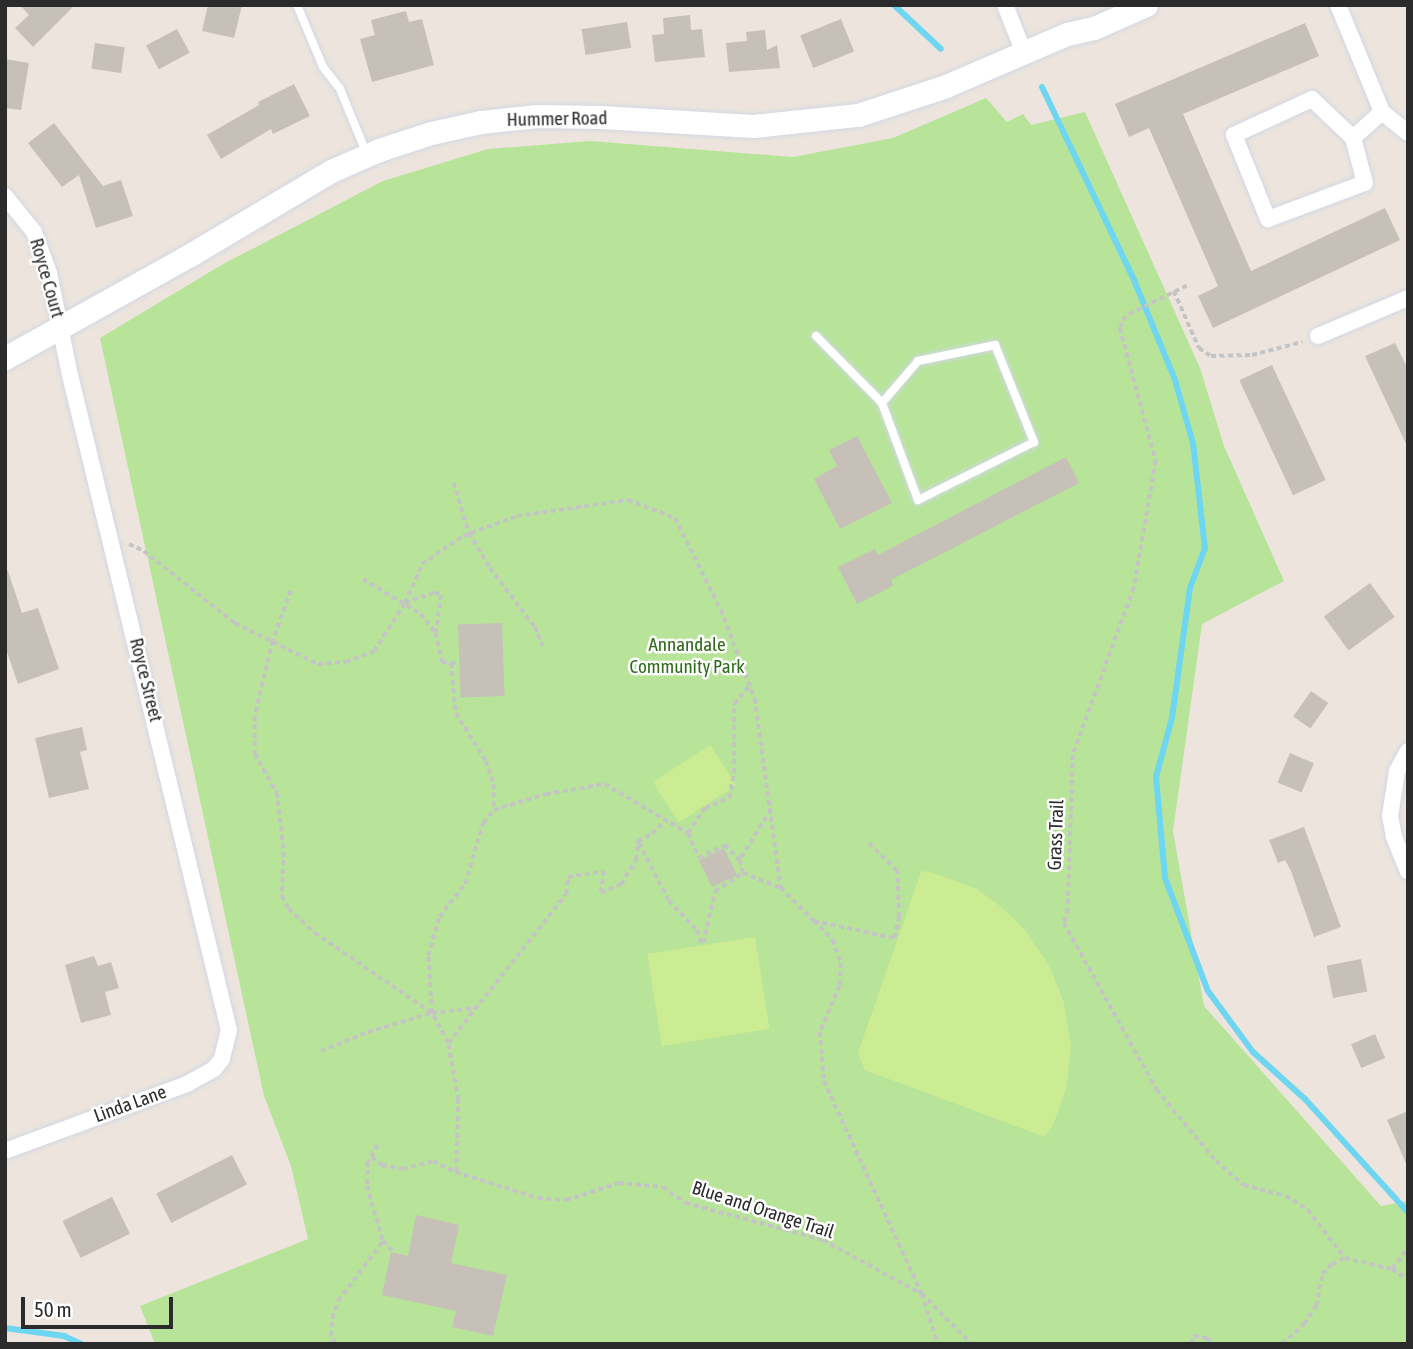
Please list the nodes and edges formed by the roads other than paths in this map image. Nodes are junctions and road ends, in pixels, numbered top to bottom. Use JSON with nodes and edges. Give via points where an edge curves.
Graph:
{"nodes":[{"id":1,"x":297,"y":5,"type":"edge"},
{"id":2,"x":1005,"y":5,"type":"edge"},
{"id":3,"x":1146,"y":5,"type":"edge"},
{"id":4,"x":1338,"y":5,"type":"edge"},
{"id":5,"x":1024,"y":52,"type":"junction"},
{"id":6,"x":1382,"y":111,"type":"junction"},
{"id":7,"x":1408,"y":133,"type":"edge"},
{"id":8,"x":1353,"y":138,"type":"junction"},
{"id":9,"x":368,"y":155,"type":"junction"},
{"id":10,"x":5,"y":196,"type":"edge"},
{"id":11,"x":1408,"y":298,"type":"edge"},
{"id":12,"x":61,"y":329,"type":"junction"},
{"id":13,"x":816,"y":336,"type":"dead end"},
{"id":14,"x":1318,"y":336,"type":"road end"},
{"id":15,"x":5,"y":358,"type":"edge"},
{"id":16,"x":882,"y":403,"type":"junction"},
{"id":17,"x":1408,"y":751,"type":"edge"},
{"id":18,"x":1408,"y":871,"type":"edge"},
{"id":19,"x":229,"y":1030,"type":"joint"},
{"id":20,"x":5,"y":1150,"type":"edge"}],
"edges":[{"from":1,"to":9,"type":"lane"},
{"from":2,"to":5,"type":"street"},
{"from":3,"to":5,"type":"main road","name":"Hummer Road"},
{"from":4,"to":6,"type":"street"},
{"from":5,"to":9,"type":"main road","name":"Hummer Road","via":[[946,86],[858,115],[754,127],[537,116],[431,133]]},
{"from":6,"to":7,"type":"street"},
{"from":6,"to":8,"type":"street"},
{"from":8,"to":8,"type":"street","via":[[1365,183],[1268,219],[1234,135],[1312,99]]},
{"from":9,"to":12,"type":"main road","name":"Hummer Road","via":[[280,200]]},
{"from":10,"to":12,"type":"street","name":"Royce Court","via":[[34,232],[49,272]]},
{"from":11,"to":14,"type":"street"},
{"from":12,"to":15,"type":"main road","name":"Hummer Road"},
{"from":12,"to":19,"type":"street","name":"Royce Street"},
{"from":13,"to":16,"type":"lane"},
{"from":16,"to":16,"type":"lane","via":[[918,361],[995,345],[1034,442],[918,500]]},
{"from":17,"to":18,"type":"street","via":[[1397,771],[1390,816]]},
{"from":19,"to":20,"type":"street","name":"Linda Lane","via":[[222,1059],[187,1084]]}]}
